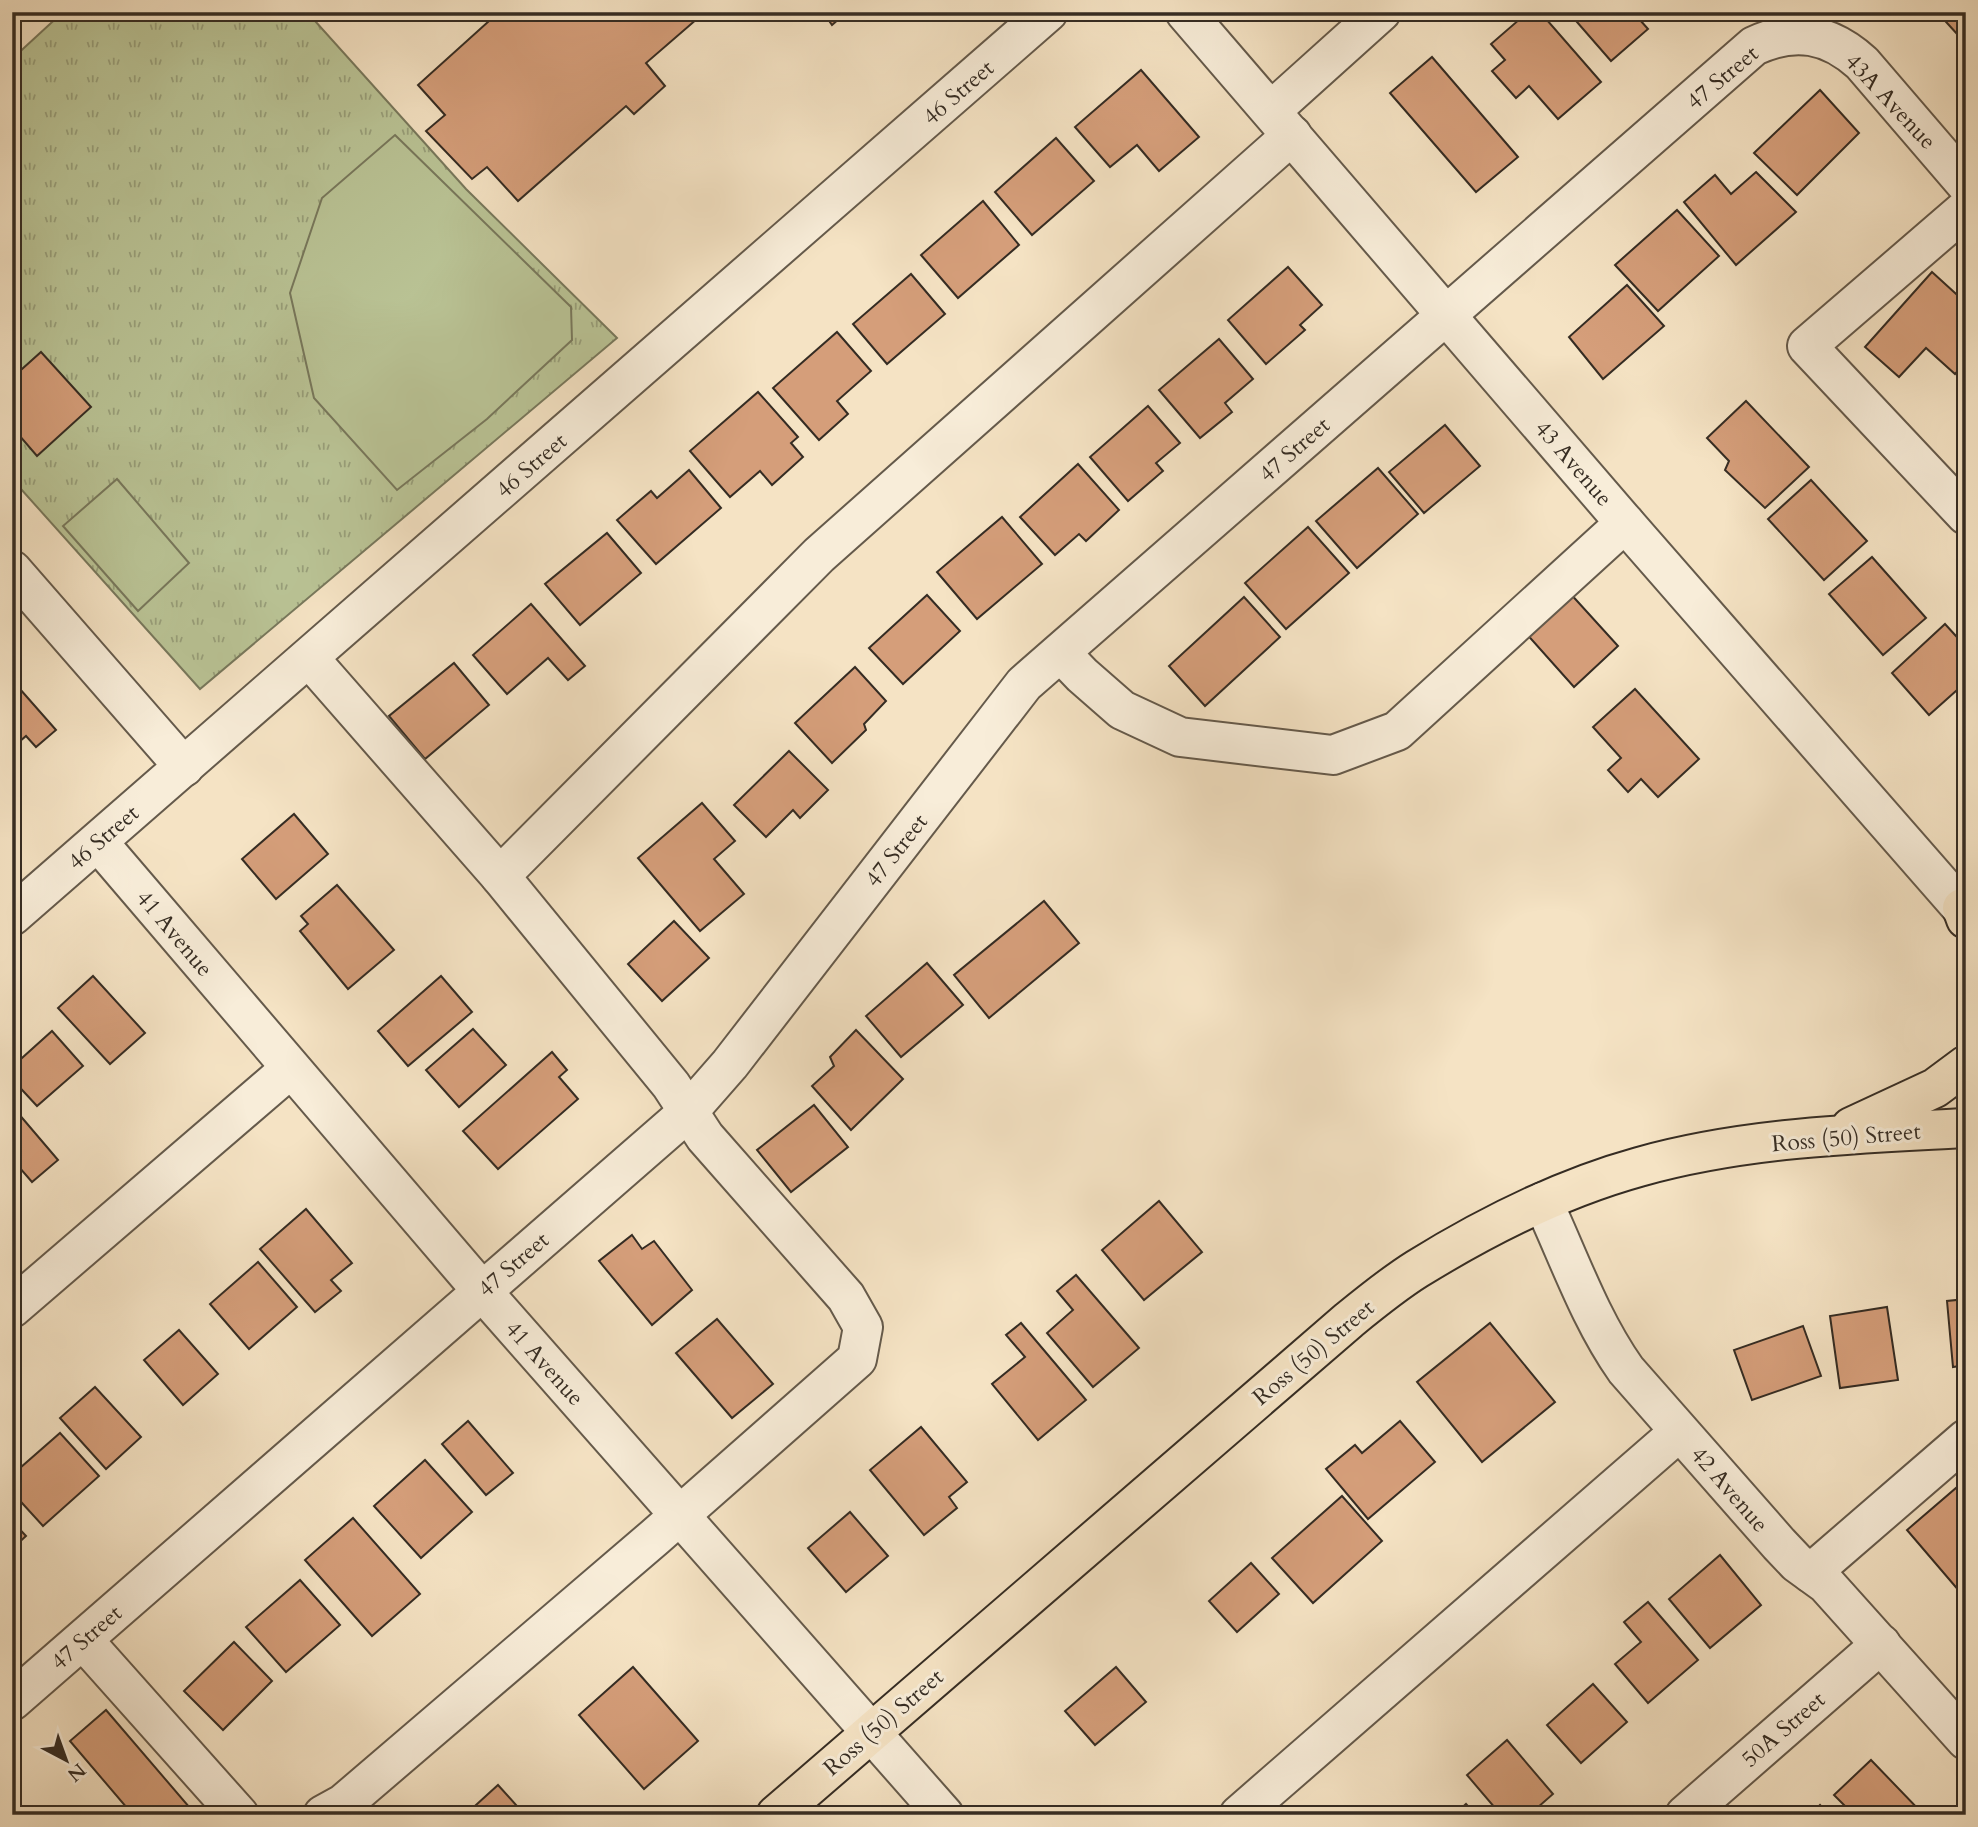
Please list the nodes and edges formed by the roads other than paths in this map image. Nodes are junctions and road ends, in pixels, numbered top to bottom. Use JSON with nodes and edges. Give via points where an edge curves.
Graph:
{"nodes":[{"id":1,"x":1048,"y":12,"type":"edge"},
{"id":2,"x":1185,"y":12,"type":"edge"},
{"id":3,"x":1381,"y":12,"type":"edge"},
{"id":4,"x":1806,"y":34,"type":"joint"},
{"id":5,"x":1282,"y":123,"type":"junction"},
{"id":6,"x":1966,"y":184,"type":"edge"},
{"id":7,"x":1966,"y":209,"type":"edge"},
{"id":8,"x":1448,"y":315,"type":"junction"},
{"id":9,"x":1966,"y":515,"type":"edge"},
{"id":10,"x":1625,"y":523,"type":"junction"},
{"id":11,"x":12,"y":570,"type":"edge"},
{"id":12,"x":1060,"y":653,"type":"junction"},
{"id":13,"x":309,"y":659,"type":"junction"},
{"id":14,"x":184,"y":767,"type":"junction"},
{"id":15,"x":97,"y":842,"type":"junction"},
{"id":16,"x":500,"y":876,"type":"junction"},
{"id":17,"x":1965,"y":913,"type":"edge"},
{"id":18,"x":12,"y":916,"type":"edge"},
{"id":19,"x":1966,"y":1065,"type":"edge"},
{"id":20,"x":290,"y":1069,"type":"junction"},
{"id":21,"x":688,"y":1112,"type":"junction"},
{"id":22,"x":1966,"y":1128,"type":"edge"},
{"id":23,"x":1834,"y":1135,"type":"junction"},
{"id":24,"x":1543,"y":1202,"type":"junction"},
{"id":25,"x":482,"y":1292,"type":"junction"},
{"id":26,"x":12,"y":1308,"type":"edge"},
{"id":27,"x":1679,"y":1432,"type":"junction"},
{"id":28,"x":1966,"y":1439,"type":"edge"},
{"id":29,"x":681,"y":1515,"type":"junction"},
{"id":30,"x":1811,"y":1573,"type":"junction"},
{"id":31,"x":83,"y":1640,"type":"junction"},
{"id":32,"x":1881,"y":1644,"type":"junction"},
{"id":33,"x":12,"y":1701,"type":"edge"},
{"id":34,"x":872,"y":1732,"type":"junction"},
{"id":35,"x":1966,"y":1740,"type":"edge"},
{"id":36,"x":239,"y":1815,"type":"edge"},
{"id":37,"x":323,"y":1815,"type":"edge"},
{"id":38,"x":776,"y":1815,"type":"edge"},
{"id":39,"x":943,"y":1815,"type":"edge"},
{"id":40,"x":1240,"y":1815,"type":"edge"},
{"id":41,"x":1685,"y":1815,"type":"edge"}],
"edges":[{"from":1,"to":13,"type":"street","name":"46 Street"},
{"from":2,"to":5,"type":"street","name":"43 Avenue"},
{"from":3,"to":5,"type":"street"},
{"from":4,"to":6,"type":"street","name":"43A Avenue","via":[[1826,39],[1856,58]]},
{"from":4,"to":8,"type":"street","name":"47 Street","via":[[1770,39],[1754,47]]},
{"from":5,"to":8,"type":"street","name":"43 Avenue"},
{"from":5,"to":16,"type":"street","via":[[819,555]]},
{"from":7,"to":9,"type":"street","via":[[1807,346]]},
{"from":8,"to":10,"type":"street","name":"43 Avenue"},
{"from":8,"to":12,"type":"street","name":"47 Street"},
{"from":10,"to":12,"type":"street","via":[[1397,731],[1333,755],[1180,737],[1122,710]]},
{"from":10,"to":17,"type":"street","name":"43 Avenue"},
{"from":11,"to":14,"type":"street"},
{"from":12,"to":21,"type":"street","name":"47 Street","via":[[1024,684]]},
{"from":13,"to":14,"type":"street","name":"46 Street"},
{"from":13,"to":16,"type":"street"},
{"from":14,"to":15,"type":"street","name":"46 Street"},
{"from":15,"to":18,"type":"street","name":"46 Street"},
{"from":15,"to":20,"type":"street","name":"41 Avenue"},
{"from":16,"to":21,"type":"street","via":[[671,1085]]},
{"from":19,"to":23,"type":"main road","via":[[1935,1088]]},
{"from":20,"to":25,"type":"street","name":"41 Avenue"},
{"from":20,"to":26,"type":"street"},
{"from":21,"to":25,"type":"street","name":"47 Street"},
{"from":21,"to":29,"type":"street","via":[[846,1297],[863,1326],[858,1359]]},
{"from":22,"to":23,"type":"main road","name":"Ross (50) Street"},
{"from":23,"to":24,"type":"main road","name":"Ross (50) Street","via":[[1669,1159]]},
{"from":24,"to":27,"type":"street","name":"42 Avenue","via":[[1611,1349]]},
{"from":24,"to":34,"type":"main road","name":"Ross (50) Street","via":[[1416,1269],[1386,1290]]},
{"from":25,"to":29,"type":"street","name":"41 Avenue"},
{"from":25,"to":31,"type":"street","name":"47 Street"},
{"from":27,"to":30,"type":"street","name":"42 Avenue","via":[[1779,1544]]},
{"from":27,"to":40,"type":"street"},
{"from":28,"to":30,"type":"street"},
{"from":29,"to":34,"type":"street","name":"41 Avenue"},
{"from":29,"to":37,"type":"street","via":[[343,1804]]},
{"from":30,"to":32,"type":"street","name":"42 Avenue"},
{"from":31,"to":33,"type":"street","name":"47 Street"},
{"from":31,"to":36,"type":"street"},
{"from":32,"to":35,"type":"street","name":"42 Avenue"},
{"from":32,"to":41,"type":"street","name":"50A Street"},
{"from":34,"to":38,"type":"main road","name":"Ross (50) Street"},
{"from":34,"to":39,"type":"street","name":"41 Avenue"}]}
